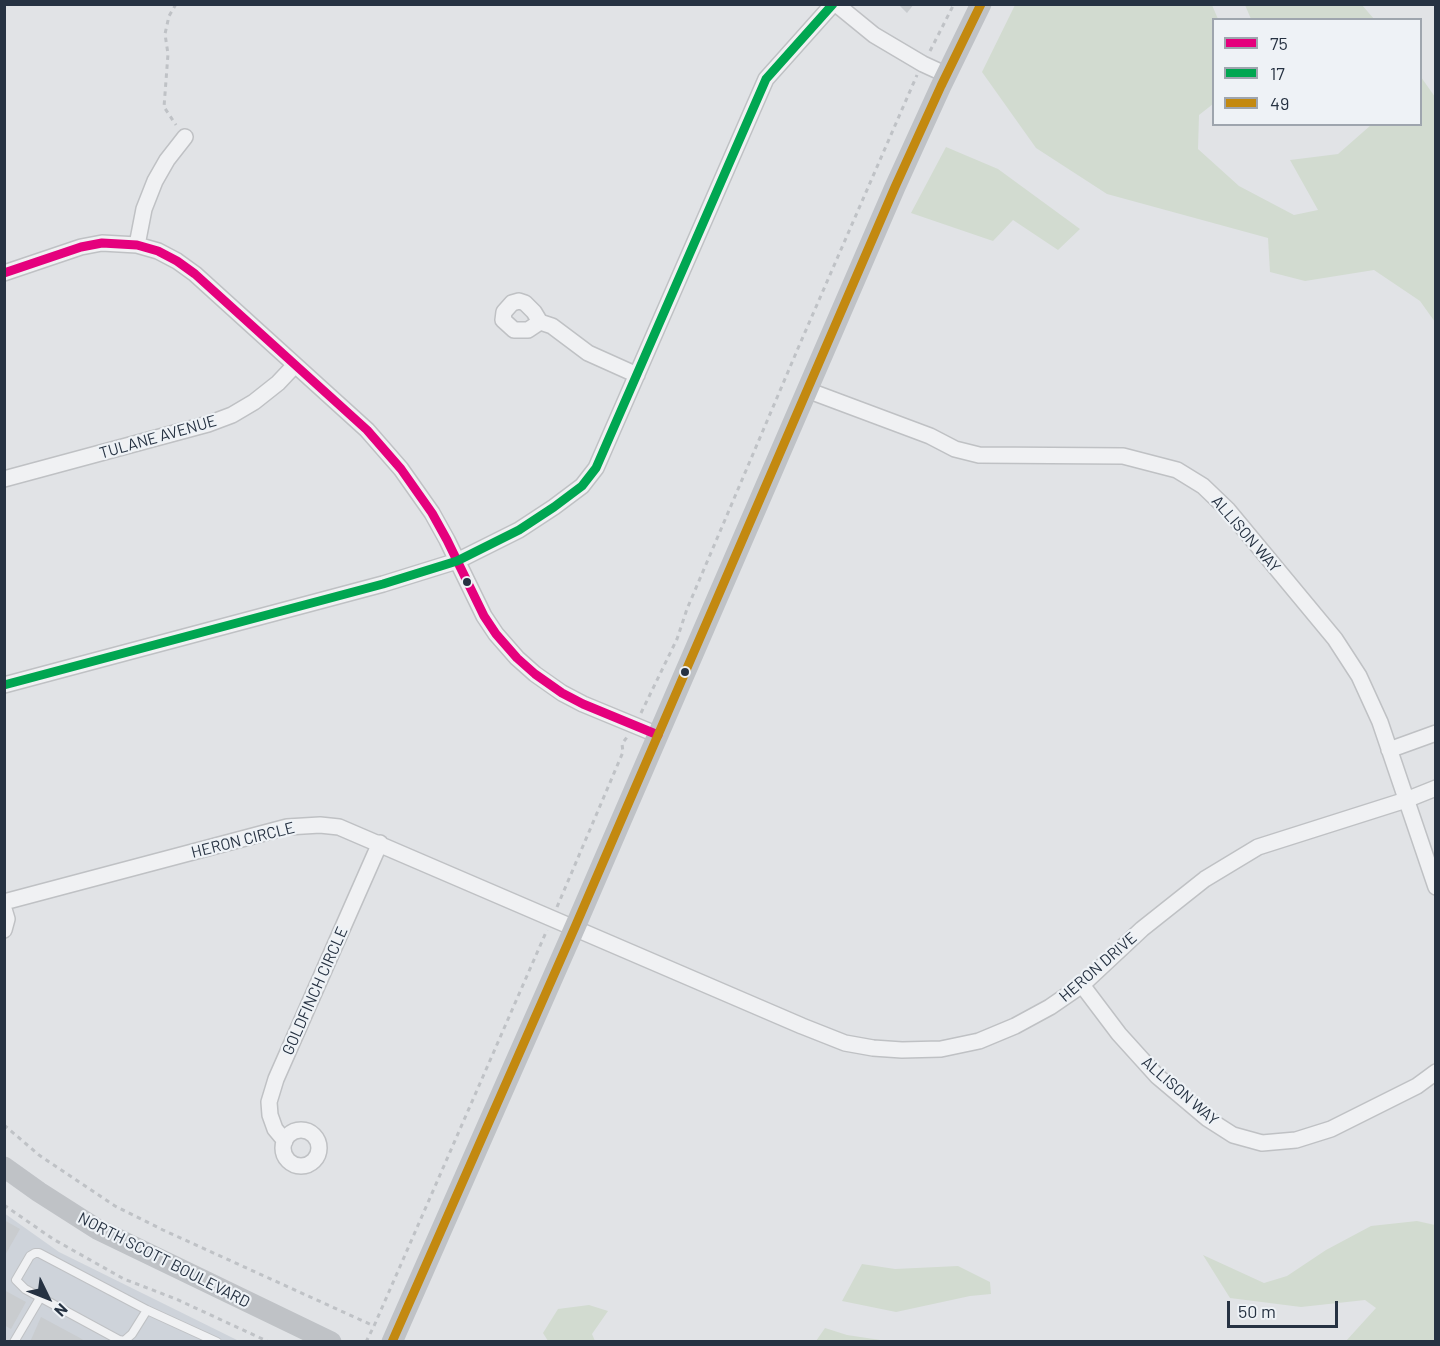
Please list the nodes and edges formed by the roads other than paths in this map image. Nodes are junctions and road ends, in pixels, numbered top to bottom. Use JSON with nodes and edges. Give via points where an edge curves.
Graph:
{"nodes":[{"id":1,"x":835,"y":4,"type":"edge"},
{"id":2,"x":981,"y":4,"type":"edge"},
{"id":3,"x":947,"y":75,"type":"junction"},
{"id":4,"x":181,"y":131,"type":"road end"},
{"id":5,"x":137,"y":245,"type":"junction"},
{"id":6,"x":4,"y":273,"type":"edge"},
{"id":7,"x":540,"y":322,"type":"dead end"},
{"id":8,"x":295,"y":365,"type":"junction"},
{"id":9,"x":637,"y":375,"type":"junction"},
{"id":10,"x":807,"y":390,"type":"junction"},
{"id":11,"x":4,"y":479,"type":"edge"},
{"id":12,"x":457,"y":561,"type":"junction"},
{"id":13,"x":4,"y":685,"type":"edge"},
{"id":14,"x":1436,"y":733,"type":"edge"},
{"id":15,"x":658,"y":735,"type":"junction"},
{"id":16,"x":1389,"y":750,"type":"junction"},
{"id":17,"x":1436,"y":788,"type":"edge"},
{"id":18,"x":1406,"y":800,"type":"junction"},
{"id":19,"x":380,"y":843,"type":"junction"},
{"id":20,"x":1436,"y":887,"type":"edge"},
{"id":21,"x":4,"y":902,"type":"edge"},
{"id":22,"x":4,"y":909,"type":"edge"},
{"id":23,"x":575,"y":927,"type":"junction"},
{"id":24,"x":4,"y":930,"type":"edge"},
{"id":25,"x":1082,"y":985,"type":"junction"},
{"id":26,"x":1436,"y":1072,"type":"edge"},
{"id":27,"x":285,"y":1141,"type":"dead end"},
{"id":28,"x":4,"y":1167,"type":"edge"},
{"id":29,"x":40,"y":1298,"type":"junction"},
{"id":30,"x":147,"y":1310,"type":"junction"},
{"id":31,"x":14,"y":1341,"type":"edge"},
{"id":32,"x":217,"y":1341,"type":"edge"},
{"id":33,"x":331,"y":1341,"type":"edge"},
{"id":34,"x":392,"y":1341,"type":"edge"}],
"edges":[{"from":1,"to":3,"type":"street","via":[[874,35]]},
{"from":1,"to":9,"type":"street","via":[[766,79]]},
{"from":2,"to":3,"type":"main road"},
{"from":3,"to":10,"type":"main road"},
{"from":4,"to":5,"type":"street","via":[[144,208]]},
{"from":5,"to":6,"type":"street","via":[[81,246]]},
{"from":5,"to":8,"type":"street","via":[[167,256],[195,274]]},
{"from":7,"to":9,"type":"street","via":[[552,326],[588,353]]},
{"from":8,"to":11,"type":"street","name":"TULANE AVENUE","via":[[254,402],[224,418]]},
{"from":8,"to":12,"type":"street","via":[[367,430],[401,470],[432,513]]},
{"from":9,"to":12,"type":"street","via":[[596,468],[582,486],[519,530]]},
{"from":10,"to":15,"type":"main road"},
{"from":10,"to":16,"type":"street","name":"ALLISON WAY","via":[[979,455],[1124,456],[1186,475],[1228,510],[1335,639],[1359,676]]},
{"from":12,"to":13,"type":"street"},
{"from":12,"to":15,"type":"street","via":[[484,616],[517,658],[562,693]]},
{"from":14,"to":16,"type":"street"},
{"from":15,"to":23,"type":"main road"},
{"from":16,"to":18,"type":"street","name":"ALLISON WAY"},
{"from":17,"to":18,"type":"street","name":"HERON DRIVE"},
{"from":18,"to":20,"type":"street","name":"ALLISON WAY"},
{"from":18,"to":25,"type":"street","name":"HERON DRIVE","via":[[1258,847],[1205,879],[1143,928]]},
{"from":19,"to":21,"type":"street","name":"HERON CIRCLE","via":[[339,826],[287,827]]},
{"from":19,"to":23,"type":"street","name":"HERON CIRCLE"},
{"from":19,"to":27,"type":"street","name":"GOLDFINCH CIRCLE","via":[[276,1079],[269,1102],[270,1115]]},
{"from":22,"to":24,"type":"street"},
{"from":23,"to":25,"type":"street","name":"HERON DRIVE","via":[[802,1026],[845,1043],[873,1048],[941,1049],[979,1041],[1050,1008]]},
{"from":23,"to":34,"type":"main road"},
{"from":25,"to":26,"type":"street","name":"ALLISON WAY","via":[[1157,1076],[1233,1135],[1262,1143],[1296,1140],[1331,1129],[1417,1086]]},
{"from":28,"to":33,"type":"main road","name":"NORTH SCOTT BOULEVARD","via":[[97,1229]]},
{"from":29,"to":30,"type":"lane","via":[[124,1341]]},
{"from":29,"to":30,"type":"lane","via":[[16,1280],[35,1253]]},
{"from":29,"to":31,"type":"lane"},
{"from":30,"to":32,"type":"lane"}]}
